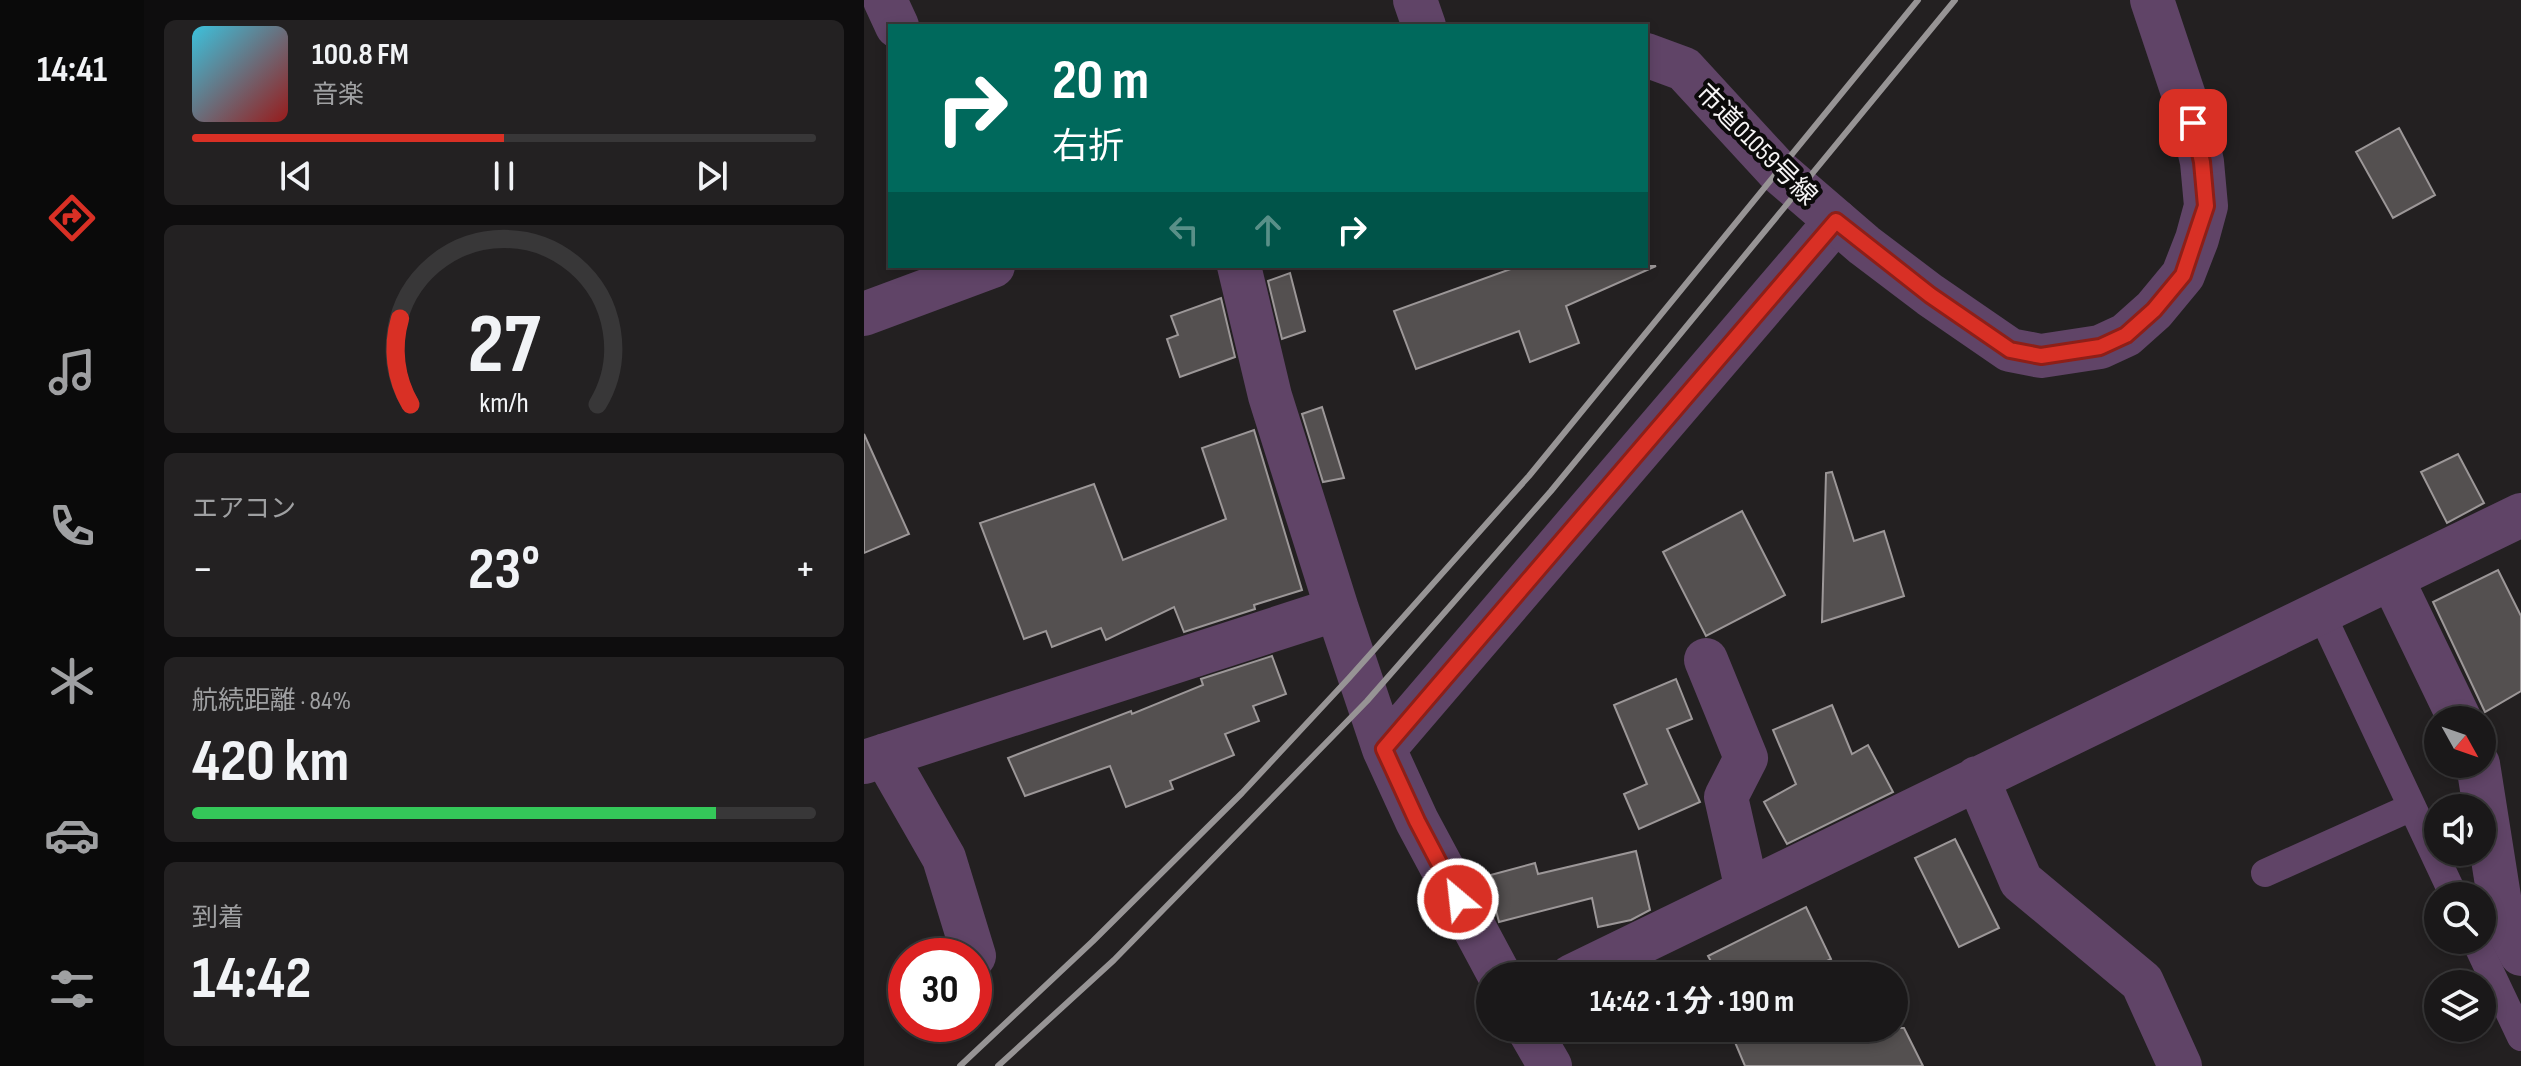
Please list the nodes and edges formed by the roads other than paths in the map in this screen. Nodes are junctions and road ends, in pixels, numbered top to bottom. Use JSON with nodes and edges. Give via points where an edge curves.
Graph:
{"nodes":[{"id":1,"x":885,"y":0,"type":"edge"},
{"id":2,"x":1415,"y":0,"type":"edge"},
{"id":3,"x":2152,"y":0,"type":"edge"},
{"id":4,"x":896,"y":24,"type":"edge"},
{"id":5,"x":1423,"y":24,"type":"edge"},
{"id":6,"x":1648,"y":56,"type":"edge"},
{"id":7,"x":1836,"y":221,"type":"junction"},
{"id":8,"x":988,"y":268,"type":"edge"},
{"id":9,"x":1239,"y":268,"type":"edge"},
{"id":10,"x":864,"y":314,"type":"edge"},
{"id":11,"x":2521,"y":515,"type":"edge"},
{"id":12,"x":2392,"y":579,"type":"junction"},
{"id":13,"x":1337,"y":609,"type":"junction"},
{"id":14,"x":2321,"y":613,"type":"junction"},
{"id":15,"x":1706,"y":660,"type":"dead end"},
{"id":16,"x":2453,"y":706,"type":"edge"},
{"id":17,"x":1384,"y":749,"type":"junction"},
{"id":18,"x":875,"y":759,"type":"edge"},
{"id":19,"x":1977,"y":778,"type":"junction"},
{"id":20,"x":2480,"y":778,"type":"edge"},
{"id":21,"x":2412,"y":807,"type":"junction"},
{"id":22,"x":2265,"y":873,"type":"dead end"},
{"id":23,"x":2447,"y":882,"type":"edge"},
{"id":24,"x":1747,"y":890,"type":"junction"},
{"id":25,"x":968,"y":938,"type":"edge"},
{"id":26,"x":2482,"y":954,"type":"edge"},
{"id":27,"x":2521,"y":954,"type":"edge"},
{"id":28,"x":1493,"y":962,"type":"edge"},
{"id":29,"x":1600,"y":962,"type":"edge"},
{"id":30,"x":2521,"y":1037,"type":"edge"},
{"id":31,"x":1536,"y":1042,"type":"edge"},
{"id":32,"x":1550,"y":1066,"type":"edge"},
{"id":33,"x":2180,"y":1066,"type":"edge"}],
"edges":[{"from":1,"to":4,"type":"street"},
{"from":2,"to":5,"type":"street"},
{"from":3,"to":7,"type":"street","name":"市道01059号線","via":[[2193,123],[2206,206],[2183,275],[2126,335],[2100,347],[2066,353],[2041,356],[2010,350]]},
{"from":6,"to":7,"type":"street","name":"市道01059号線","via":[[1684,69],[1778,171]]},
{"from":7,"to":17,"type":"street"},
{"from":8,"to":10,"type":"street"},
{"from":9,"to":13,"type":"street","via":[[1270,396]]},
{"from":11,"to":12,"type":"street"},
{"from":12,"to":14,"type":"street"},
{"from":12,"to":16,"type":"street"},
{"from":13,"to":17,"type":"street"},
{"from":13,"to":18,"type":"street"},
{"from":14,"to":19,"type":"street"},
{"from":14,"to":21,"type":"lane"},
{"from":15,"to":24,"type":"street","via":[[1746,758],[1726,797]]},
{"from":17,"to":28,"type":"street"},
{"from":18,"to":25,"type":"street","via":[[944,858]]},
{"from":19,"to":24,"type":"street"},
{"from":19,"to":33,"type":"street","via":[[2021,881],[2142,982]]},
{"from":20,"to":27,"type":"street","via":[[2502,916]]},
{"from":21,"to":22,"type":"lane"},
{"from":21,"to":23,"type":"lane"},
{"from":24,"to":29,"type":"street"},
{"from":26,"to":30,"type":"lane"},
{"from":31,"to":32,"type":"street"}]}
